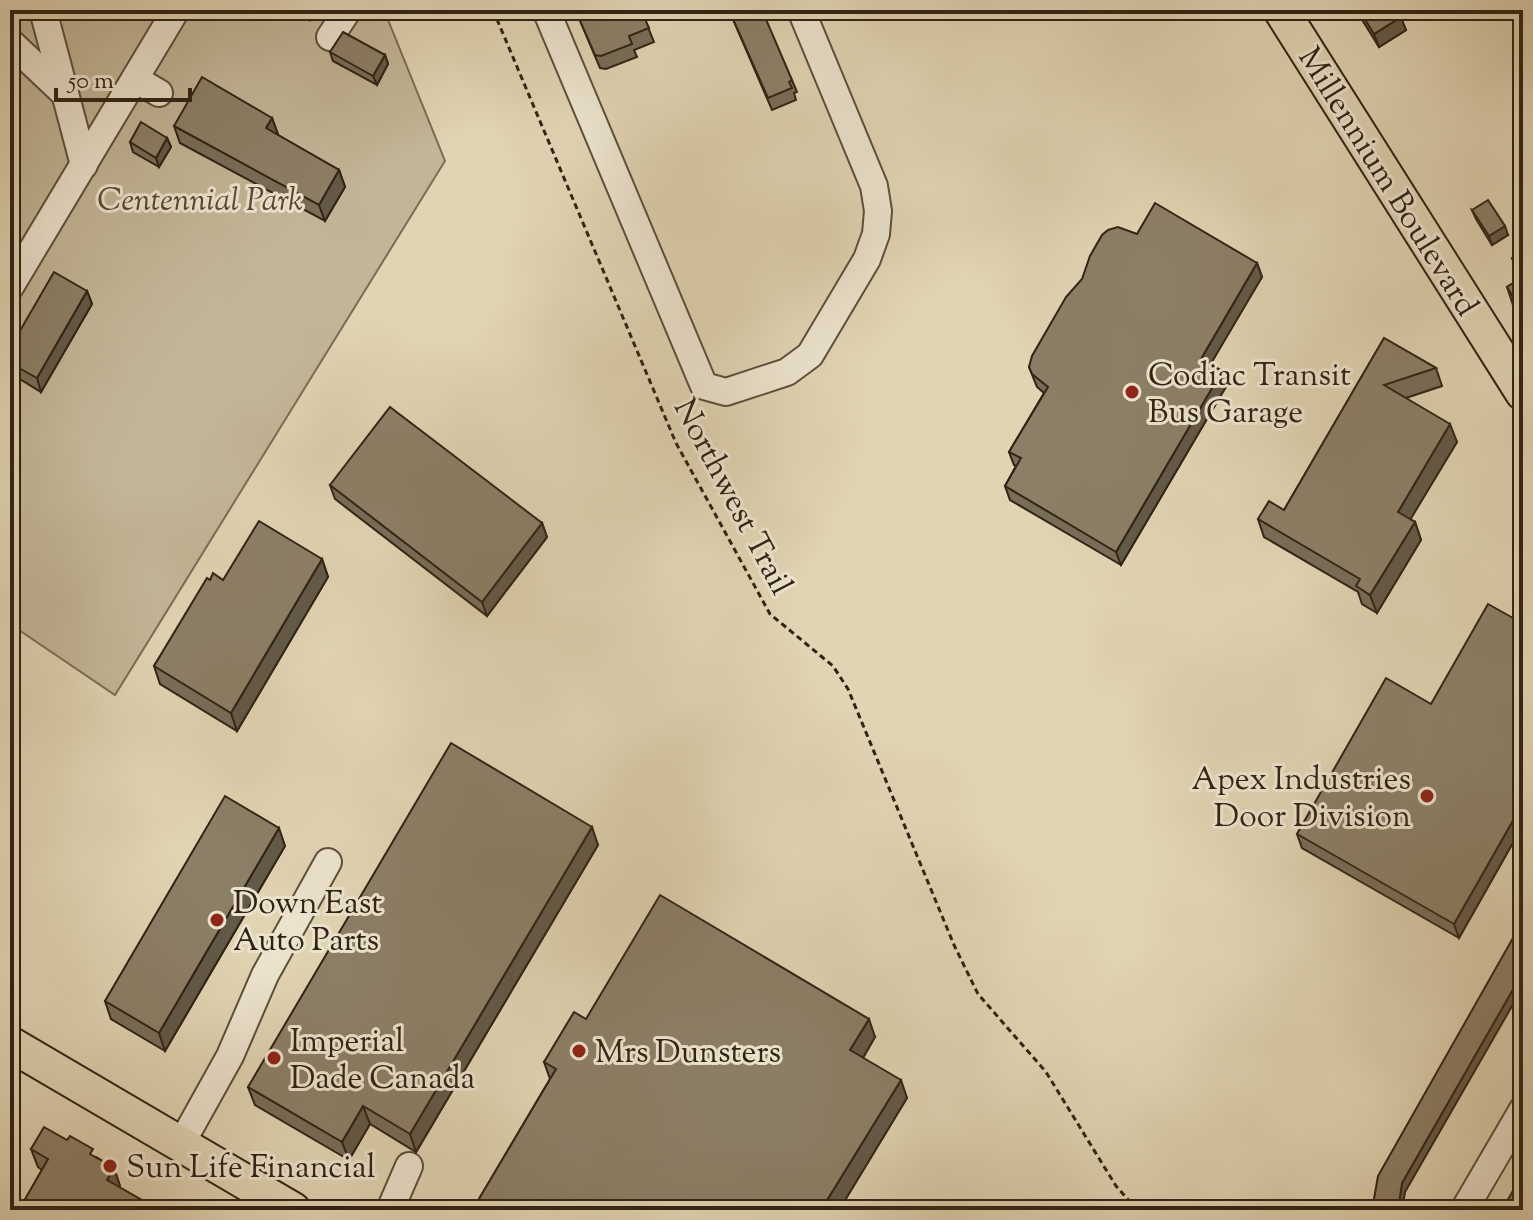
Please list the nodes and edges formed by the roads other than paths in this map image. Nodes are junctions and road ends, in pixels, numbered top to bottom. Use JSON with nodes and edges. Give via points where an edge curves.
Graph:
{"nodes":[{"id":1,"x":43,"y":10,"type":"edge"},
{"id":2,"x":176,"y":10,"type":"edge"},
{"id":3,"x":348,"y":10,"type":"edge"},
{"id":4,"x":546,"y":10,"type":"edge"},
{"id":5,"x":801,"y":10,"type":"edge"},
{"id":6,"x":1281,"y":10,"type":"edge"},
{"id":7,"x":330,"y":37,"type":"dead end"},
{"id":8,"x":10,"y":42,"type":"edge"},
{"id":9,"x":135,"y":79,"type":"junction"},
{"id":10,"x":159,"y":93,"type":"dead end"},
{"id":11,"x":65,"y":94,"type":"junction"},
{"id":12,"x":84,"y":165,"type":"junction"},
{"id":13,"x":10,"y":287,"type":"edge"},
{"id":14,"x":1523,"y":393,"type":"edge"},
{"id":15,"x":328,"y":862,"type":"dead end"},
{"id":16,"x":10,"y":1044,"type":"edge"},
{"id":17,"x":1523,"y":1109,"type":"edge"},
{"id":18,"x":181,"y":1144,"type":"junction"},
{"id":19,"x":409,"y":1166,"type":"dead end"},
{"id":20,"x":293,"y":1210,"type":"edge"},
{"id":21,"x":390,"y":1210,"type":"edge"},
{"id":22,"x":1464,"y":1210,"type":"edge"}],
"edges":[{"from":1,"to":11,"type":"street"},
{"from":2,"to":9,"type":"street"},
{"from":3,"to":7,"type":"street"},
{"from":4,"to":5,"type":"street","via":[[704,386],[726,392],[787,372],[810,355],[867,259],[876,234],[874,186]]},
{"from":6,"to":14,"type":"main road","name":"Millennium Boulevard"},
{"from":8,"to":11,"type":"street"},
{"from":9,"to":10,"type":"street"},
{"from":9,"to":12,"type":"street"},
{"from":11,"to":12,"type":"street"},
{"from":12,"to":13,"type":"street"},
{"from":15,"to":18,"type":"street"},
{"from":16,"to":18,"type":"main road"},
{"from":17,"to":22,"type":"street"},
{"from":18,"to":20,"type":"main road"},
{"from":19,"to":21,"type":"street"}]}
